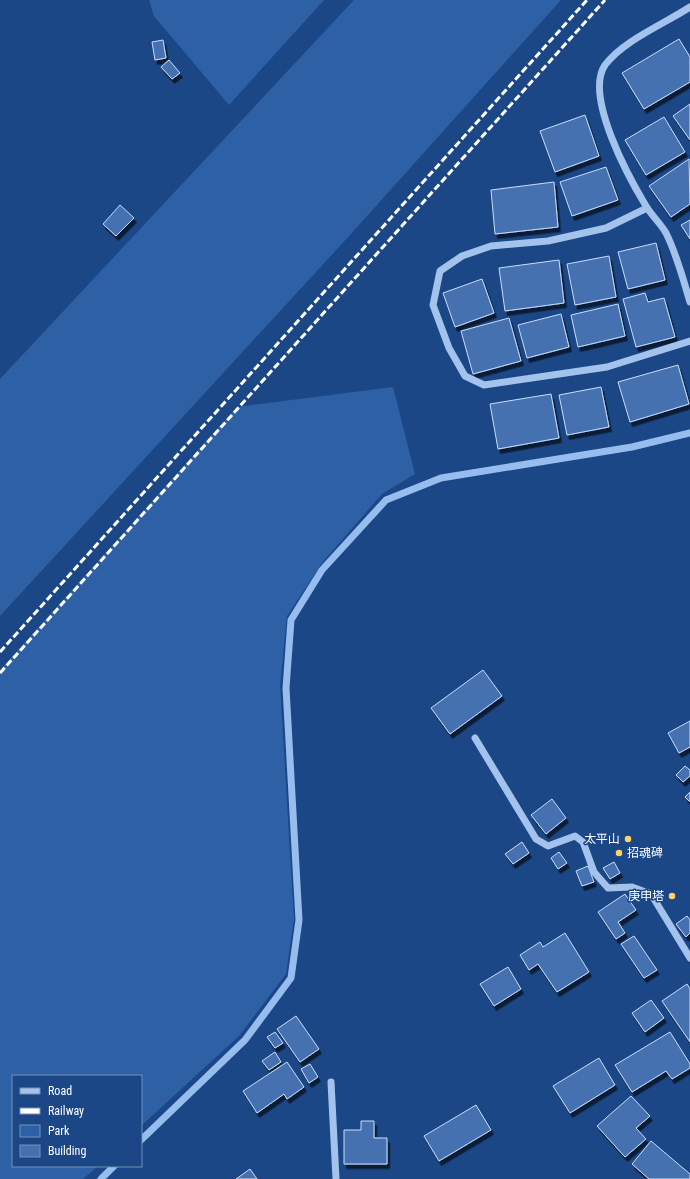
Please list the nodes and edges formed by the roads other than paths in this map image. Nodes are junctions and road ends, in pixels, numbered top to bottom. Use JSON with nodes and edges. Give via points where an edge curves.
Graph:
{"nodes":[{"id":1,"x":689,"y":10,"type":"edge"},
{"id":2,"x":647,"y":208,"type":"junction"},
{"id":3,"x":690,"y":302,"type":"edge"},
{"id":4,"x":690,"y":341,"type":"edge"},
{"id":5,"x":475,"y":738,"type":"dead end"},
{"id":6,"x":690,"y":958,"type":"edge"},
{"id":7,"x":331,"y":1082,"type":"dead end"},
{"id":8,"x":336,"y":1179,"type":"edge"}],
"edges":[{"from":1,"to":2,"type":"street","via":[[622,48],[605,66],[599,88],[603,114],[628,176]]},
{"from":2,"to":3,"type":"street","via":[[665,232]]},
{"from":2,"to":4,"type":"street","via":[[606,228],[548,241],[491,246],[462,256],[440,271],[434,305],[449,348],[465,376],[484,385],[607,367]]},
{"from":5,"to":6,"type":"street","via":[[536,839],[548,846],[575,836],[583,842],[594,872],[608,888],[632,887],[651,894]]},
{"from":7,"to":8,"type":"street"}]}
